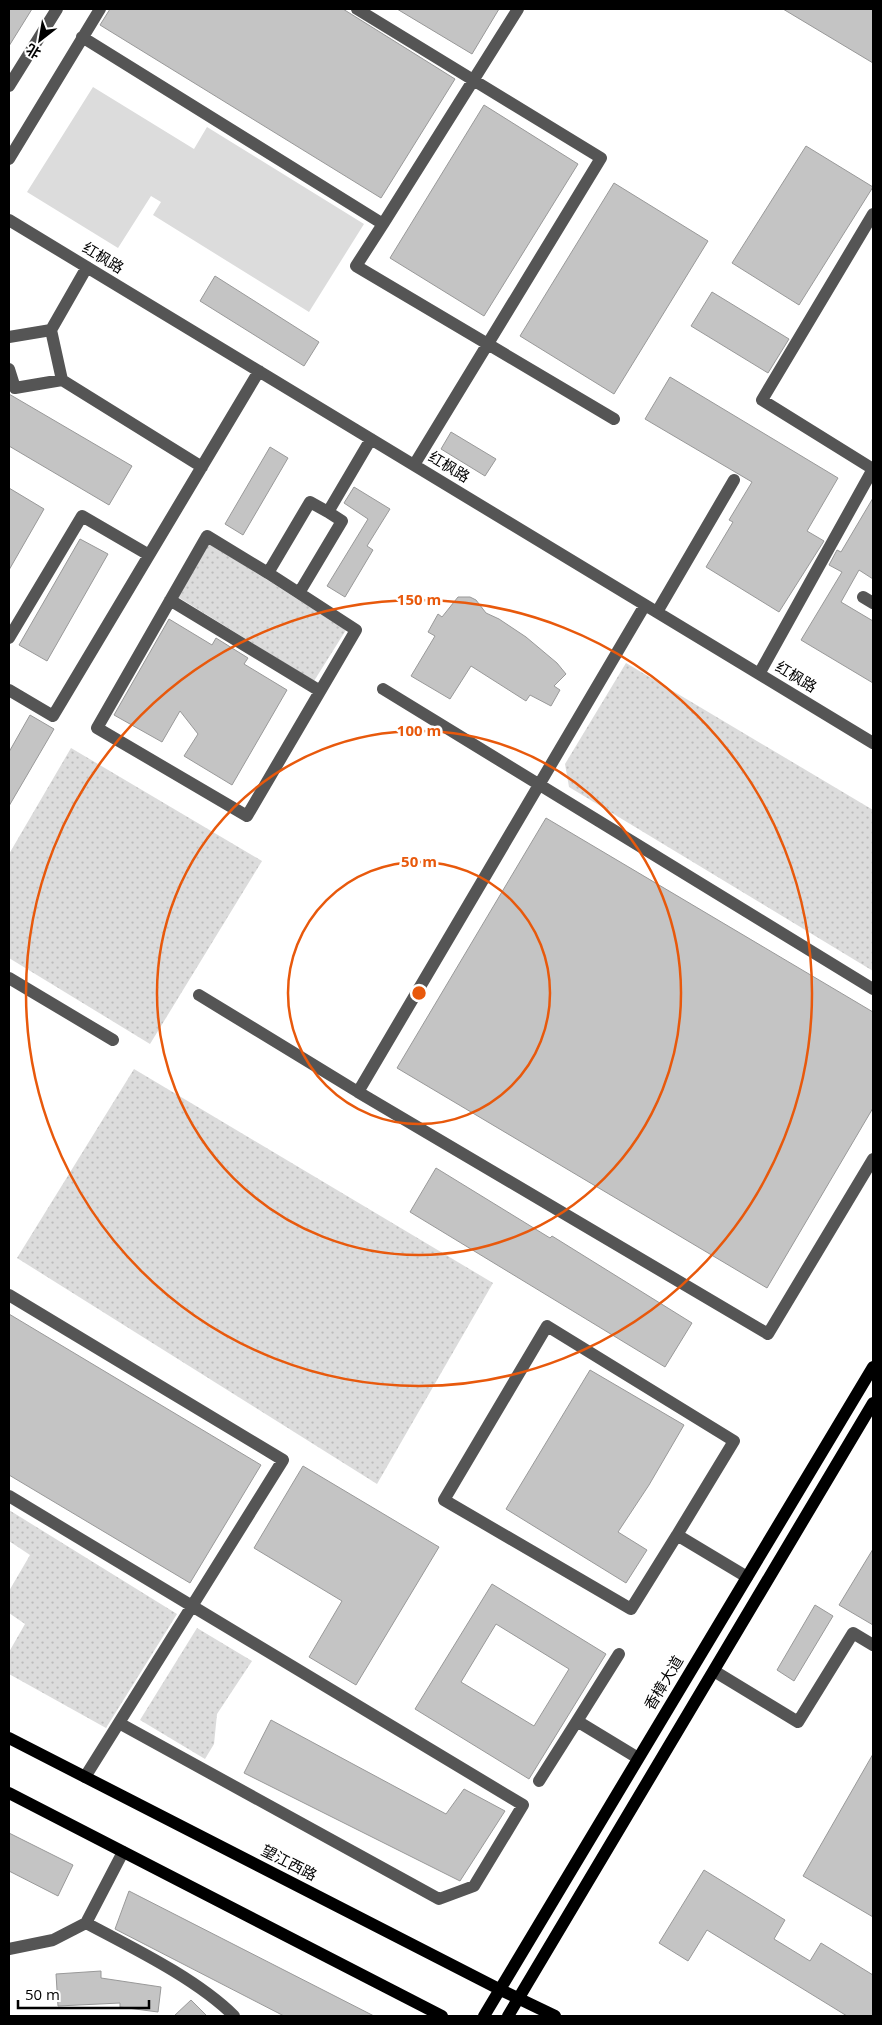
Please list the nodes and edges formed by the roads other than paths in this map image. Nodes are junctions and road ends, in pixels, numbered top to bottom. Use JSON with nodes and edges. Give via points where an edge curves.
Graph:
{"nodes":[{"id":1,"x":56,"y":9,"type":"edge"},
{"id":2,"x":100,"y":9,"type":"edge"},
{"id":3,"x":357,"y":9,"type":"edge"},
{"id":4,"x":518,"y":9,"type":"edge"},
{"id":5,"x":82,"y":37,"type":"junction"},
{"id":6,"x":473,"y":80,"type":"junction"},
{"id":7,"x":9,"y":86,"type":"edge"},
{"id":8,"x":9,"y":159,"type":"edge"},
{"id":9,"x":873,"y":214,"type":"edge"},
{"id":10,"x":9,"y":220,"type":"edge"},
{"id":11,"x":383,"y":224,"type":"junction"},
{"id":12,"x":87,"y":267,"type":"junction"},
{"id":13,"x":51,"y":330,"type":"junction"},
{"id":14,"x":9,"y":337,"type":"edge"},
{"id":15,"x":488,"y":345,"type":"junction"},
{"id":16,"x":9,"y":369,"type":"edge"},
{"id":17,"x":259,"y":371,"type":"junction"},
{"id":18,"x":62,"y":380,"type":"junction"},
{"id":19,"x":614,"y":418,"type":"dead end"},
{"id":20,"x":371,"y":439,"type":"junction"},
{"id":21,"x":414,"y":465,"type":"junction"},
{"id":22,"x":202,"y":467,"type":"junction"},
{"id":23,"x":734,"y":480,"type":"dead end"},
{"id":24,"x":328,"y":512,"type":"junction"},
{"id":25,"x":149,"y":556,"type":"junction"},
{"id":26,"x":268,"y":573,"type":"junction"},
{"id":27,"x":299,"y":593,"type":"junction"},
{"id":28,"x":170,"y":600,"type":"junction"},
{"id":29,"x":645,"y":605,"type":"junction"},
{"id":30,"x":657,"y":612,"type":"junction"},
{"id":31,"x":9,"y":638,"type":"edge"},
{"id":32,"x":759,"y":674,"type":"junction"},
{"id":33,"x":383,"y":689,"type":"dead end"},
{"id":34,"x":9,"y":690,"type":"edge"},
{"id":35,"x":320,"y":692,"type":"junction"},
{"id":36,"x":873,"y":743,"type":"edge"},
{"id":37,"x":540,"y":784,"type":"junction"},
{"id":38,"x":9,"y":978,"type":"edge"},
{"id":39,"x":873,"y":989,"type":"edge"},
{"id":40,"x":198,"y":996,"type":"dead end"},
{"id":41,"x":113,"y":1040,"type":"dead end"},
{"id":42,"x":358,"y":1092,"type":"junction"},
{"id":43,"x":873,"y":1159,"type":"edge"},
{"id":44,"x":9,"y":1295,"type":"edge"},
{"id":45,"x":873,"y":1367,"type":"edge"},
{"id":46,"x":873,"y":1403,"type":"edge"},
{"id":47,"x":9,"y":1496,"type":"edge"},
{"id":48,"x":677,"y":1535,"type":"junction"},
{"id":49,"x":747,"y":1577,"type":"junction"},
{"id":50,"x":192,"y":1606,"type":"junction"},
{"id":51,"x":873,"y":1645,"type":"edge"},
{"id":52,"x":619,"y":1654,"type":"dead end"},
{"id":53,"x":714,"y":1672,"type":"junction"},
{"id":54,"x":577,"y":1721,"type":"junction"},
{"id":55,"x":119,"y":1723,"type":"junction"},
{"id":56,"x":9,"y":1738,"type":"edge"},
{"id":57,"x":638,"y":1758,"type":"junction"},
{"id":58,"x":85,"y":1777,"type":"junction"},
{"id":59,"x":539,"y":1781,"type":"dead end"},
{"id":60,"x":9,"y":1793,"type":"edge"},
{"id":61,"x":123,"y":1852,"type":"junction"},
{"id":62,"x":86,"y":1923,"type":"junction"},
{"id":63,"x":9,"y":1949,"type":"edge"},
{"id":64,"x":499,"y":1989,"type":"junction"},
{"id":65,"x":520,"y":1998,"type":"junction"},
{"id":66,"x":234,"y":2016,"type":"edge"},
{"id":67,"x":442,"y":2016,"type":"edge"},
{"id":68,"x":484,"y":2016,"type":"edge"},
{"id":69,"x":508,"y":2016,"type":"edge"},
{"id":70,"x":555,"y":2016,"type":"edge"}],
"edges":[{"from":1,"to":7,"type":"street"},
{"from":2,"to":5,"type":"street"},
{"from":3,"to":6,"type":"street"},
{"from":4,"to":6,"type":"street"},
{"from":5,"to":8,"type":"street"},
{"from":5,"to":11,"type":"street"},
{"from":6,"to":11,"type":"street"},
{"from":6,"to":15,"type":"street","via":[[601,158]]},
{"from":9,"to":32,"type":"street","via":[[762,400],[873,468]]},
{"from":10,"to":12,"type":"street","name":"红枫路"},
{"from":11,"to":15,"type":"street","via":[[356,266]]},
{"from":12,"to":13,"type":"street"},
{"from":12,"to":17,"type":"street","name":"红枫路"},
{"from":13,"to":14,"type":"street"},
{"from":13,"to":18,"type":"street"},
{"from":15,"to":19,"type":"street"},
{"from":15,"to":21,"type":"street"},
{"from":16,"to":18,"type":"street","via":[[15,388]]},
{"from":17,"to":20,"type":"street","name":"红枫路"},
{"from":17,"to":22,"type":"street"},
{"from":18,"to":22,"type":"street"},
{"from":20,"to":21,"type":"street","name":"红枫路"},
{"from":20,"to":24,"type":"street"},
{"from":21,"to":29,"type":"street","name":"红枫路"},
{"from":22,"to":25,"type":"street"},
{"from":23,"to":30,"type":"street"},
{"from":24,"to":26,"type":"street","via":[[310,502]]},
{"from":24,"to":27,"type":"street","via":[[342,522]]},
{"from":25,"to":31,"type":"street","via":[[82,516]]},
{"from":25,"to":34,"type":"street","via":[[53,716]]},
{"from":26,"to":27,"type":"street"},
{"from":26,"to":28,"type":"street","via":[[207,536]]},
{"from":27,"to":35,"type":"street","via":[[356,630]]},
{"from":28,"to":35,"type":"street"},
{"from":28,"to":35,"type":"street","via":[[97,728],[246,816]]},
{"from":29,"to":30,"type":"street","name":"红枫路"},
{"from":29,"to":37,"type":"street"},
{"from":30,"to":32,"type":"street","name":"红枫路"},
{"from":32,"to":36,"type":"street","name":"红枫路"},
{"from":33,"to":37,"type":"street"},
{"from":37,"to":39,"type":"street"},
{"from":37,"to":42,"type":"street"},
{"from":38,"to":41,"type":"street"},
{"from":40,"to":42,"type":"street"},
{"from":42,"to":43,"type":"street","via":[[768,1334]]},
{"from":44,"to":50,"type":"street","via":[[283,1460]]},
{"from":45,"to":49,"type":"main road","name":"香樟大道"},
{"from":46,"to":53,"type":"main road"},
{"from":47,"to":50,"type":"street"},
{"from":48,"to":48,"type":"street","via":[[734,1441],[546,1326],[444,1500],[631,1610]]},
{"from":48,"to":49,"type":"street"},
{"from":49,"to":57,"type":"main road","name":"香樟大道"},
{"from":50,"to":55,"type":"street"},
{"from":50,"to":55,"type":"street","via":[[523,1805],[474,1886],[439,1899]]},
{"from":51,"to":53,"type":"street","via":[[852,1633],[798,1722]]},
{"from":52,"to":54,"type":"street"},
{"from":53,"to":65,"type":"main road"},
{"from":54,"to":57,"type":"street"},
{"from":54,"to":59,"type":"street"},
{"from":55,"to":58,"type":"street"},
{"from":56,"to":58,"type":"main road","name":"望江西路"},
{"from":57,"to":64,"type":"main road","name":"香樟大道"},
{"from":58,"to":64,"type":"main road","name":"望江西路"},
{"from":60,"to":61,"type":"main road"},
{"from":61,"to":62,"type":"street"},
{"from":61,"to":67,"type":"main road"},
{"from":62,"to":63,"type":"street","via":[[53,1940]]},
{"from":62,"to":66,"type":"street","via":[[131,1946],[199,1988]]},
{"from":64,"to":65,"type":"main road","name":"望江西路"},
{"from":64,"to":68,"type":"main road","name":"香樟大道"},
{"from":65,"to":69,"type":"main road"},
{"from":65,"to":70,"type":"main road","name":"望江西路"}]}
